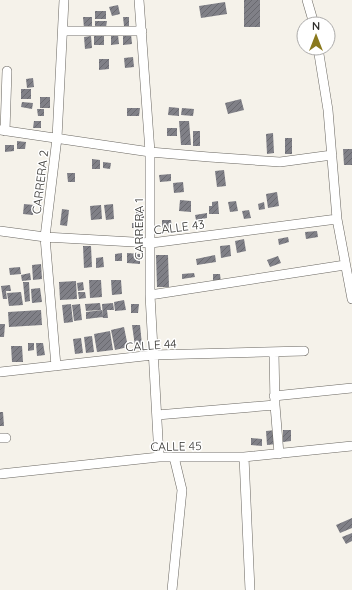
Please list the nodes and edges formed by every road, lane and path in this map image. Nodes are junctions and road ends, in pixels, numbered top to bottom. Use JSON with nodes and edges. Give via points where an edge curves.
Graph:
{"nodes":[{"id":1,"x":64,"y":0,"type":"edge"},
{"id":2,"x":139,"y":0,"type":"edge"},
{"id":3,"x":307,"y":0,"type":"edge"},
{"id":4,"x":312,"y":16,"type":"edge"},
{"id":5,"x":64,"y":31,"type":"junction"},
{"id":6,"x":142,"y":31,"type":"junction"},
{"id":7,"x":319,"y":56,"type":"edge"},
{"id":8,"x":7,"y":71,"type":"dead end"},
{"id":9,"x":2,"y":131,"type":"edge"},
{"id":10,"x":57,"y":138,"type":"junction"},
{"id":11,"x":150,"y":152,"type":"junction"},
{"id":12,"x":332,"y":155,"type":"junction"},
{"id":13,"x":337,"y":219,"type":"junction"},
{"id":14,"x":0,"y":232,"type":"edge"},
{"id":15,"x":45,"y":237,"type":"junction"},
{"id":16,"x":151,"y":243,"type":"junction"},
{"id":17,"x":345,"y":265,"type":"junction"},
{"id":18,"x":150,"y":295,"type":"junction"},
{"id":19,"x":352,"y":299,"type":"edge"},
{"id":20,"x":304,"y":351,"type":"dead end"},
{"id":21,"x":274,"y":352,"type":"junction"},
{"id":22,"x":153,"y":355,"type":"junction"},
{"id":23,"x":56,"y":366,"type":"junction"},
{"id":24,"x":0,"y":372,"type":"edge"},
{"id":25,"x":352,"y":388,"type":"edge"},
{"id":26,"x":274,"y":401,"type":"junction"},
{"id":27,"x":157,"y":415,"type":"junction"},
{"id":28,"x":352,"y":446,"type":"edge"},
{"id":29,"x":279,"y":454,"type":"junction"},
{"id":30,"x":159,"y":457,"type":"junction"},
{"id":31,"x":174,"y":457,"type":"junction"},
{"id":32,"x":244,"y":457,"type":"junction"},
{"id":33,"x":0,"y":474,"type":"edge"},
{"id":34,"x":172,"y":590,"type":"edge"},
{"id":35,"x":250,"y":590,"type":"edge"}],
"edges":[{"from":1,"to":5,"type":"street","name":"CARRERA 2"},
{"from":2,"to":6,"type":"street","name":"CARRERA 1"},
{"from":3,"to":4,"type":"street"},
{"from":5,"to":6,"type":"street"},
{"from":5,"to":10,"type":"street","name":"CARRERA 2"},
{"from":6,"to":11,"type":"street","name":"CARRERA 1"},
{"from":7,"to":12,"type":"street"},
{"from":8,"to":9,"type":"street"},
{"from":9,"to":10,"type":"street"},
{"from":10,"to":11,"type":"street"},
{"from":10,"to":15,"type":"street","name":"CARRERA 2"},
{"from":11,"to":12,"type":"street","via":[[280,162]]},
{"from":11,"to":16,"type":"street","name":"CARRERA 1"},
{"from":12,"to":13,"type":"street"},
{"from":13,"to":16,"type":"street","name":"CALLE 43"},
{"from":13,"to":17,"type":"street"},
{"from":14,"to":15,"type":"street","name":"CALLE 43"},
{"from":15,"to":16,"type":"street","name":"CALLE 43"},
{"from":15,"to":23,"type":"street","name":"CARRERA 2"},
{"from":16,"to":18,"type":"street","name":"CARRERA 1"},
{"from":17,"to":18,"type":"street"},
{"from":17,"to":19,"type":"street"},
{"from":18,"to":22,"type":"street","name":"CARRERA 1"},
{"from":20,"to":21,"type":"street","name":"CALLE 44"},
{"from":21,"to":22,"type":"street","name":"CALLE 44"},
{"from":21,"to":26,"type":"street"},
{"from":22,"to":23,"type":"street","name":"CALLE 44"},
{"from":22,"to":27,"type":"street","name":"CARRERA 1"},
{"from":23,"to":24,"type":"street","name":"CALLE 44"},
{"from":25,"to":26,"type":"street"},
{"from":26,"to":27,"type":"street"},
{"from":26,"to":29,"type":"street"},
{"from":27,"to":30,"type":"street","name":"CARRERA 1"},
{"from":28,"to":29,"type":"street","name":"CALLE 45"},
{"from":29,"to":32,"type":"street","name":"CALLE 45"},
{"from":30,"to":31,"type":"street","name":"CALLE 45"},
{"from":30,"to":33,"type":"street","name":"CALLE 45"},
{"from":31,"to":32,"type":"street","name":"CALLE 45"},
{"from":31,"to":34,"type":"street","via":[[182,490]]},
{"from":32,"to":35,"type":"street"}]}
